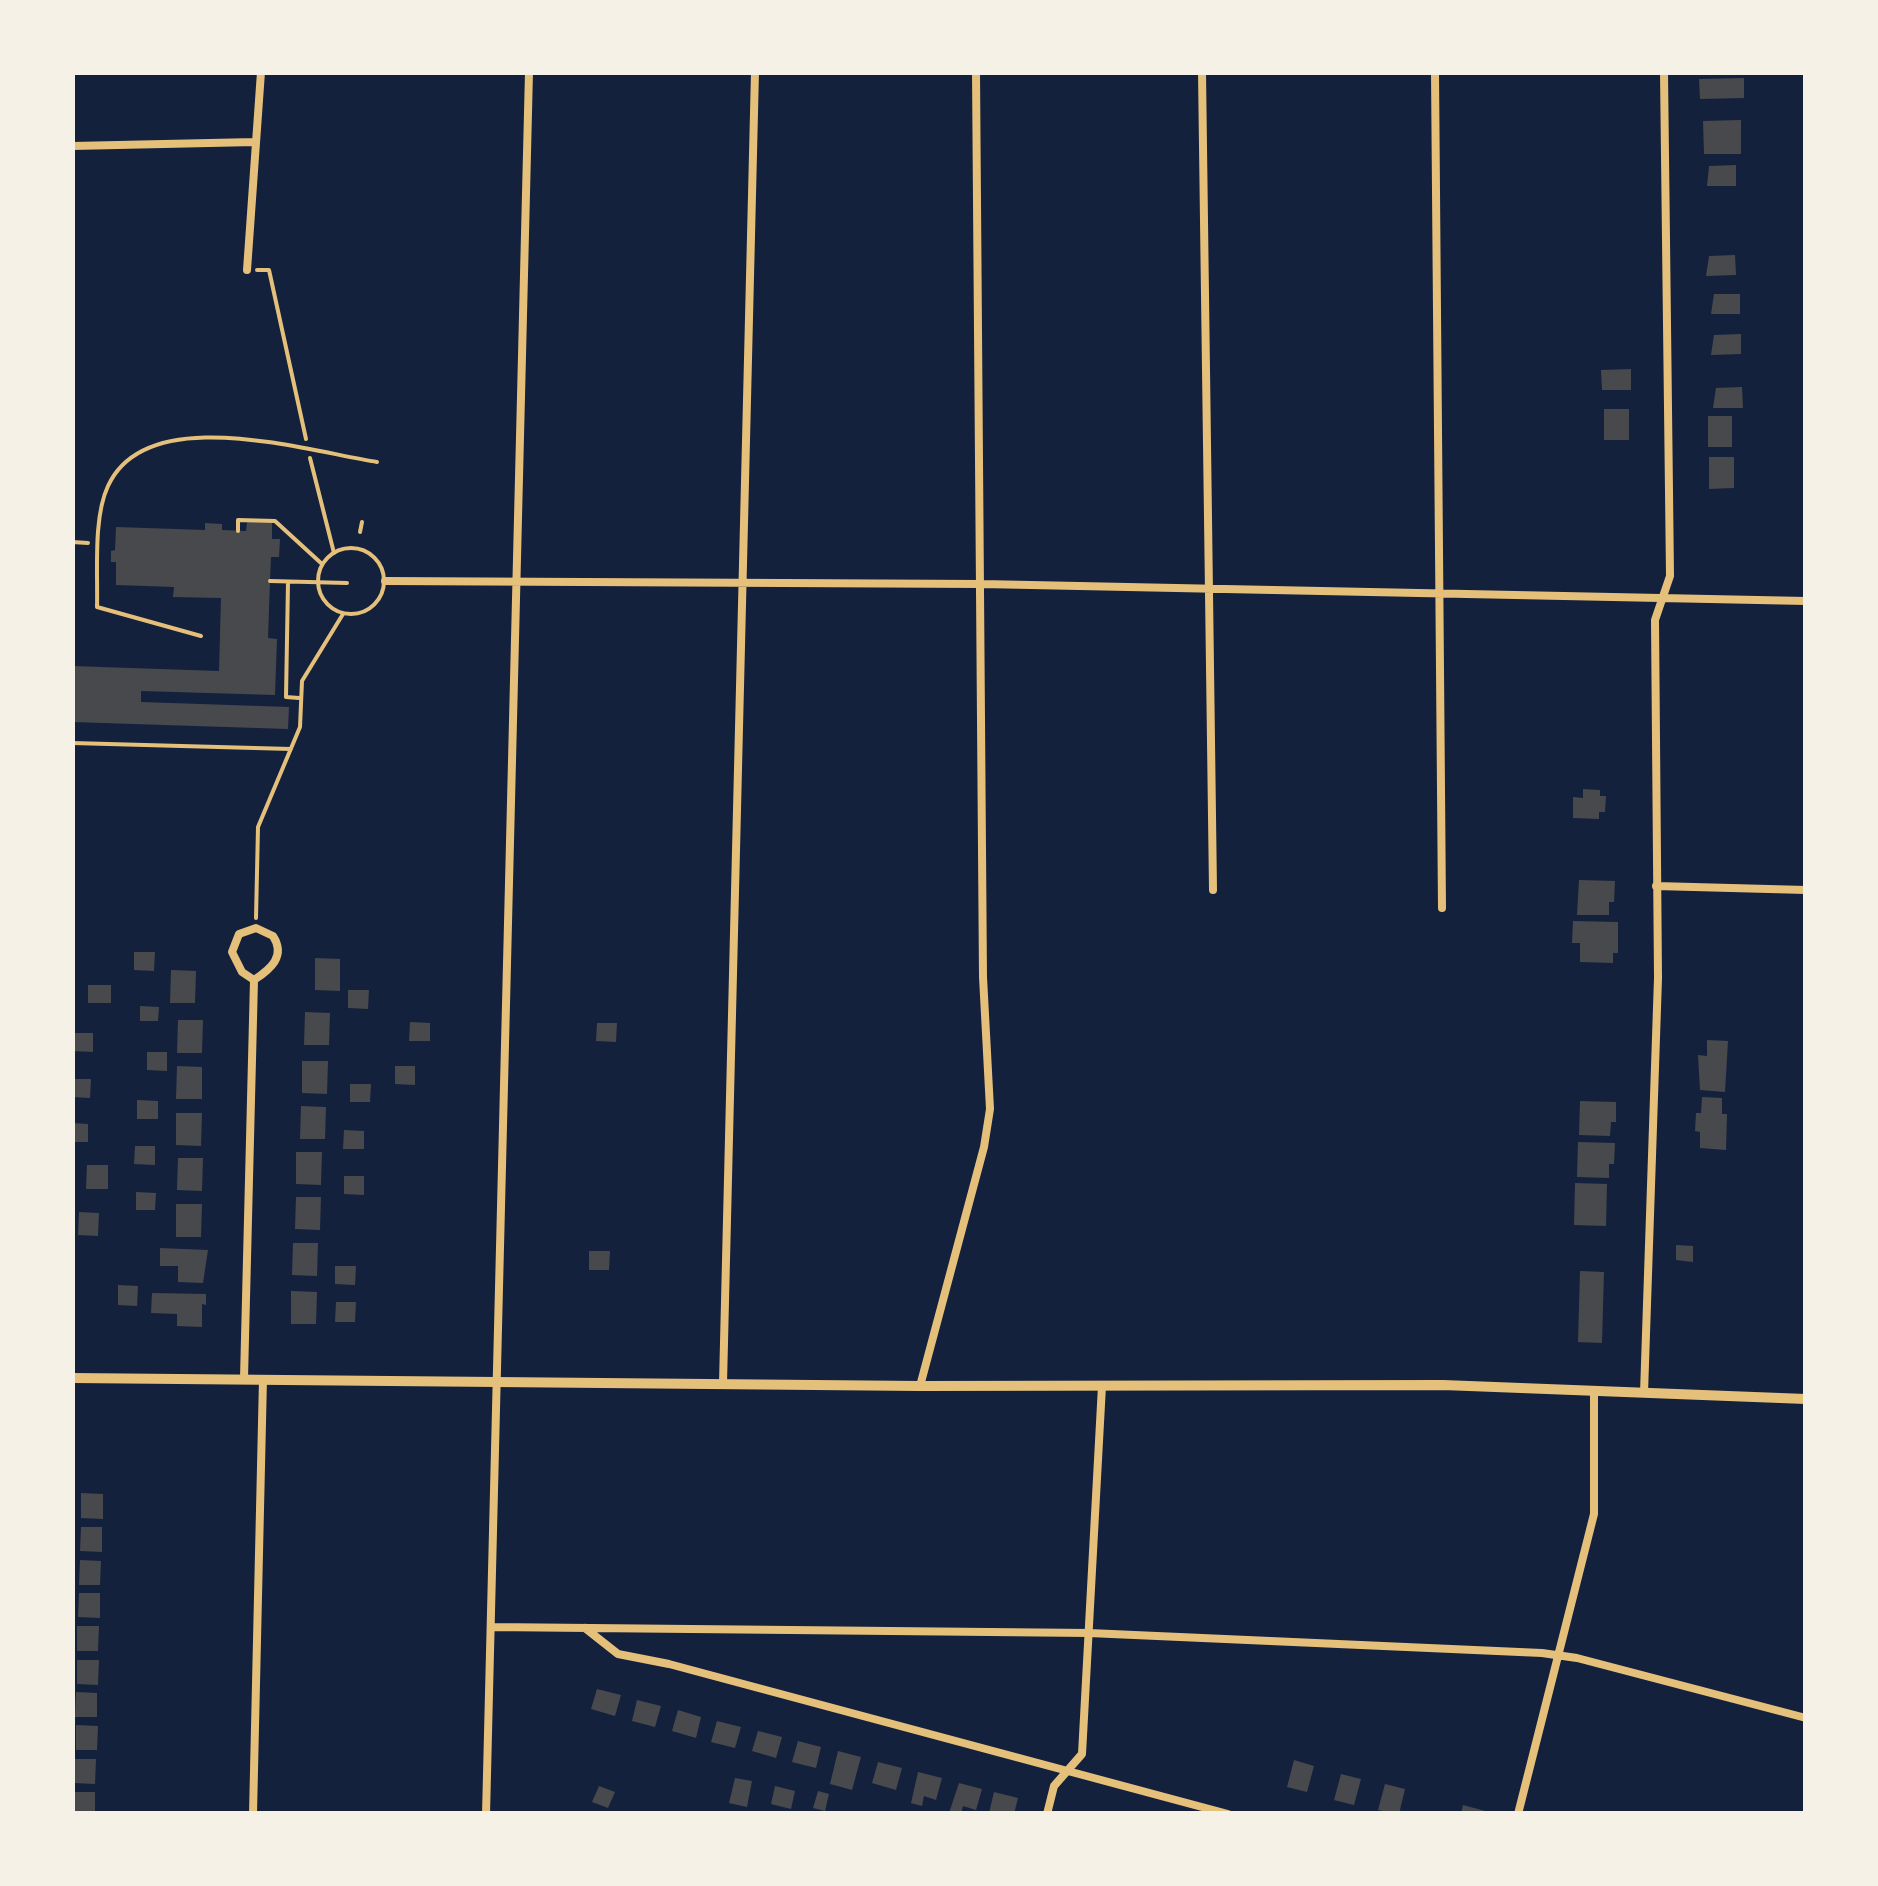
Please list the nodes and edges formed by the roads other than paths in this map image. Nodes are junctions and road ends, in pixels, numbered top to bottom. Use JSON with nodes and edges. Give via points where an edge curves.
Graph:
{"nodes":[{"id":1,"x":260,"y":72,"type":"edge"},
{"id":2,"x":529,"y":72,"type":"edge"},
{"id":3,"x":755,"y":72,"type":"edge"},
{"id":4,"x":976,"y":72,"type":"edge"},
{"id":5,"x":1202,"y":72,"type":"edge"},
{"id":6,"x":1435,"y":72,"type":"edge"},
{"id":7,"x":1664,"y":72,"type":"edge"},
{"id":8,"x":255,"y":142,"type":"junction"},
{"id":9,"x":72,"y":146,"type":"edge"},
{"id":10,"x":247,"y":270,"type":"road end"},
{"id":11,"x":378,"y":462,"type":"dead end"},
{"id":12,"x":362,"y":522,"type":"dead end"},
{"id":13,"x":360,"y":532,"type":"dead end"},
{"id":14,"x":384,"y":581,"type":"junction"},
{"id":15,"x":517,"y":581,"type":"junction"},
{"id":16,"x":742,"y":584,"type":"junction"},
{"id":17,"x":982,"y":584,"type":"junction"},
{"id":18,"x":1209,"y":590,"type":"junction"},
{"id":19,"x":1440,"y":592,"type":"junction"},
{"id":20,"x":1661,"y":598,"type":"junction"},
{"id":21,"x":1806,"y":601,"type":"edge"},
{"id":22,"x":200,"y":636,"type":"dead end"},
{"id":23,"x":1656,"y":886,"type":"junction"},
{"id":24,"x":1213,"y":890,"type":"dead end"},
{"id":25,"x":1806,"y":890,"type":"edge"},
{"id":26,"x":1442,"y":908,"type":"dead end"},
{"id":27,"x":254,"y":980,"type":"junction"},
{"id":28,"x":72,"y":1378,"type":"edge"},
{"id":29,"x":244,"y":1378,"type":"junction"},
{"id":30,"x":263,"y":1379,"type":"junction"},
{"id":31,"x":497,"y":1382,"type":"junction"},
{"id":32,"x":722,"y":1383,"type":"junction"},
{"id":33,"x":920,"y":1386,"type":"junction"},
{"id":34,"x":1102,"y":1386,"type":"junction"},
{"id":35,"x":1594,"y":1390,"type":"junction"},
{"id":36,"x":1644,"y":1393,"type":"junction"},
{"id":37,"x":1806,"y":1399,"type":"edge"},
{"id":38,"x":490,"y":1627,"type":"junction"},
{"id":39,"x":585,"y":1628,"type":"junction"},
{"id":40,"x":1089,"y":1632,"type":"junction"},
{"id":41,"x":1560,"y":1654,"type":"junction"},
{"id":42,"x":1806,"y":1718,"type":"edge"},
{"id":43,"x":1067,"y":1771,"type":"junction"},
{"id":44,"x":253,"y":1814,"type":"edge"},
{"id":45,"x":486,"y":1814,"type":"edge"},
{"id":46,"x":1048,"y":1814,"type":"edge"},
{"id":47,"x":1228,"y":1814,"type":"edge"},
{"id":48,"x":1518,"y":1814,"type":"edge"}],
"edges":[{"from":1,"to":8,"type":"street"},
{"from":2,"to":15,"type":"street"},
{"from":3,"to":16,"type":"street"},
{"from":4,"to":17,"type":"street"},
{"from":5,"to":18,"type":"street"},
{"from":6,"to":19,"type":"street"},
{"from":7,"to":20,"type":"street","via":[[1670,576]]},
{"from":8,"to":9,"type":"street"},
{"from":8,"to":10,"type":"street"},
{"from":11,"to":22,"type":"lane","via":[[283,443],[178,438],[149,445],[121,465],[100,514],[96,607]]},
{"from":12,"to":13,"type":"lane"},
{"from":14,"to":14,"type":"lane","via":[[372,608],[358,614],[330,608],[318,582],[322,564],[343,548],[372,555]]},
{"from":14,"to":15,"type":"street"},
{"from":15,"to":16,"type":"street"},
{"from":15,"to":31,"type":"street"},
{"from":16,"to":17,"type":"street"},
{"from":16,"to":32,"type":"street"},
{"from":17,"to":18,"type":"street"},
{"from":17,"to":33,"type":"street","via":[[982,977],[990,1108]]},
{"from":18,"to":19,"type":"street"},
{"from":18,"to":24,"type":"street"},
{"from":19,"to":20,"type":"street"},
{"from":19,"to":26,"type":"street"},
{"from":20,"to":21,"type":"street"},
{"from":20,"to":23,"type":"street","via":[[1655,620]]},
{"from":23,"to":25,"type":"street"},
{"from":23,"to":36,"type":"street","via":[[1656,1130]]},
{"from":27,"to":27,"type":"street","via":[[275,963],[278,951],[273,936],[256,928],[238,934],[232,952]]},
{"from":27,"to":29,"type":"street"},
{"from":28,"to":29,"type":"street"},
{"from":29,"to":30,"type":"street"},
{"from":30,"to":31,"type":"street"},
{"from":30,"to":44,"type":"street"},
{"from":31,"to":32,"type":"street"},
{"from":31,"to":38,"type":"street"},
{"from":32,"to":33,"type":"street"},
{"from":33,"to":34,"type":"street"},
{"from":34,"to":35,"type":"street"},
{"from":34,"to":40,"type":"street"},
{"from":35,"to":36,"type":"street"},
{"from":35,"to":41,"type":"street","via":[[1594,1514]]},
{"from":36,"to":37,"type":"street"},
{"from":38,"to":39,"type":"street"},
{"from":38,"to":45,"type":"street"},
{"from":39,"to":40,"type":"street"},
{"from":39,"to":43,"type":"street","via":[[618,1654]]},
{"from":40,"to":41,"type":"street"},
{"from":40,"to":43,"type":"street","via":[[1082,1754]]},
{"from":41,"to":42,"type":"street"},
{"from":41,"to":48,"type":"street"},
{"from":43,"to":46,"type":"street","via":[[1054,1786]]},
{"from":43,"to":47,"type":"street"}]}
